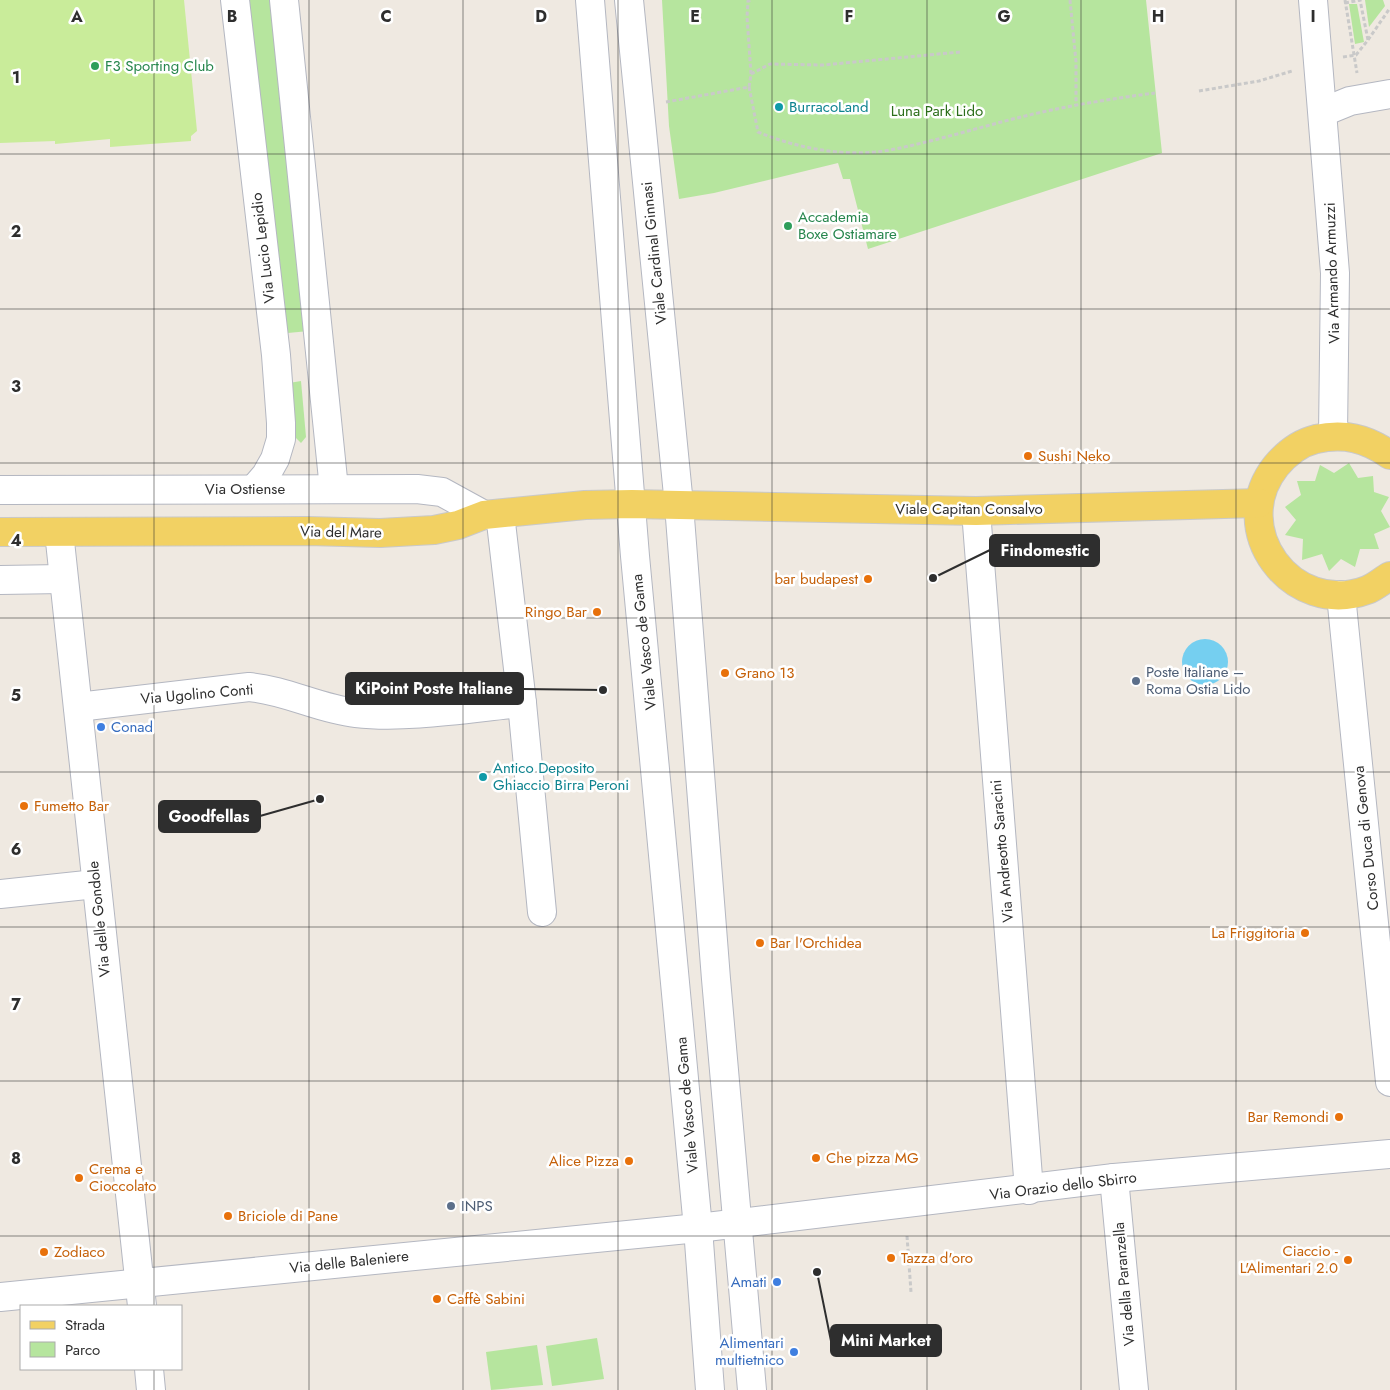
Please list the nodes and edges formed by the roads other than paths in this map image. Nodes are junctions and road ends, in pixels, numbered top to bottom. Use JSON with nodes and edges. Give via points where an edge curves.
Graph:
{"nodes":[{"id":1,"x":235,"y":0,"type":"edge"},
{"id":2,"x":284,"y":0,"type":"edge"},
{"id":3,"x":590,"y":0,"type":"edge"},
{"id":4,"x":629,"y":0,"type":"edge"},
{"id":5,"x":1313,"y":0,"type":"edge"},
{"id":6,"x":1390,"y":94,"type":"edge"},
{"id":7,"x":1323,"y":112,"type":"junction"},
{"id":8,"x":318,"y":350,"type":"junction"},
{"id":9,"x":276,"y":354,"type":"junction"},
{"id":10,"x":1333,"y":435,"type":"junction"},
{"id":11,"x":1390,"y":455,"type":"edge"},
{"id":12,"x":254,"y":489,"type":"junction"},
{"id":13,"x":334,"y":489,"type":"junction"},
{"id":14,"x":0,"y":490,"type":"edge"},
{"id":15,"x":1259,"y":502,"type":"junction"},
{"id":16,"x":632,"y":504,"type":"junction"},
{"id":17,"x":679,"y":505,"type":"junction"},
{"id":18,"x":976,"y":511,"type":"junction"},
{"id":19,"x":492,"y":514,"type":"junction"},
{"id":20,"x":0,"y":532,"type":"edge"},
{"id":21,"x":59,"y":532,"type":"junction"},
{"id":22,"x":1390,"y":576,"type":"edge"},
{"id":23,"x":63,"y":579,"type":"junction"},
{"id":24,"x":0,"y":580,"type":"edge"},
{"id":25,"x":1341,"y":595,"type":"junction"},
{"id":26,"x":522,"y":703,"type":"junction"},
{"id":27,"x":78,"y":707,"type":"junction"},
{"id":28,"x":700,"y":778,"type":"junction"},
{"id":29,"x":657,"y":779,"type":"junction"},
{"id":30,"x":96,"y":884,"type":"junction"},
{"id":31,"x":0,"y":894,"type":"edge"},
{"id":32,"x":542,"y":912,"type":"dead end"},
{"id":33,"x":716,"y":979,"type":"junction"},
{"id":34,"x":675,"y":982,"type":"junction"},
{"id":35,"x":1390,"y":1082,"type":"edge"},
{"id":36,"x":1390,"y":1154,"type":"edge"},
{"id":37,"x":1114,"y":1178,"type":"junction"},
{"id":38,"x":1029,"y":1190,"type":"junction"},
{"id":39,"x":737,"y":1223,"type":"junction"},
{"id":40,"x":698,"y":1228,"type":"junction"},
{"id":41,"x":140,"y":1295,"type":"edge"},
{"id":42,"x":0,"y":1297,"type":"edge"},
{"id":43,"x":149,"y":1370,"type":"edge"},
{"id":44,"x":151,"y":1390,"type":"edge"},
{"id":45,"x":710,"y":1390,"type":"edge"},
{"id":46,"x":752,"y":1390,"type":"edge"},
{"id":47,"x":1134,"y":1390,"type":"edge"}],
"edges":[{"from":1,"to":9,"type":"street","name":"Via Lucio Lepidio"},
{"from":2,"to":8,"type":"street"},
{"from":3,"to":16,"type":"street"},
{"from":4,"to":17,"type":"street","name":"Viale Cardinal Ginnasi"},
{"from":5,"to":7,"type":"street","name":"Via Armando Armuzzi"},
{"from":6,"to":7,"type":"street","via":[[1350,101]]},
{"from":7,"to":10,"type":"street","name":"Via Armando Armuzzi","via":[[1335,280]]},
{"from":8,"to":9,"type":"street"},
{"from":8,"to":13,"type":"street"},
{"from":9,"to":12,"type":"street","name":"Via Lucio Lepidio","via":[[281,439],[270,470]]},
{"from":10,"to":11,"type":"main road","via":[[1354,437]]},
{"from":10,"to":15,"type":"main road","via":[[1307,441],[1284,456],[1267,477]]},
{"from":12,"to":13,"type":"street","name":"Via Ostiense"},
{"from":12,"to":14,"type":"street","name":"Via Ostiense"},
{"from":13,"to":19,"type":"street","name":"Via Ostiense","via":[[442,492]]},
{"from":15,"to":18,"type":"main road","name":"Viale Capitan Consalvo"},
{"from":15,"to":25,"type":"main road","via":[[1259,526],[1265,549],[1278,568],[1296,583],[1318,593]]},
{"from":16,"to":17,"type":"main road","name":"Via del Mare"},
{"from":16,"to":19,"type":"main road","name":"Via del Mare"},
{"from":16,"to":29,"type":"street","name":"Viale Vasco de Gama"},
{"from":17,"to":18,"type":"main road","name":"Viale Capitan Consalvo"},
{"from":17,"to":28,"type":"street"},
{"from":18,"to":38,"type":"street","name":"Via Andreotto Saracini"},
{"from":19,"to":21,"type":"main road","name":"Via del Mare","via":[[434,530],[380,533]]},
{"from":19,"to":26,"type":"street"},
{"from":20,"to":21,"type":"main road","name":"Via del Mare"},
{"from":21,"to":23,"type":"street","name":"Via delle Gondole"},
{"from":22,"to":25,"type":"main road","via":[[1368,590]]},
{"from":23,"to":24,"type":"street"},
{"from":23,"to":27,"type":"street","name":"Via delle Gondole"},
{"from":25,"to":35,"type":"street","name":"Corso Duca di Genova"},
{"from":26,"to":27,"type":"street","name":"Via Ugolino Conti","via":[[363,714],[324,707],[271,690],[243,688]]},
{"from":26,"to":32,"type":"street"},
{"from":27,"to":30,"type":"street","name":"Via delle Gondole"},
{"from":28,"to":29,"type":"street"},
{"from":28,"to":33,"type":"street"},
{"from":29,"to":34,"type":"street","name":"Viale Vasco de Gama"},
{"from":30,"to":31,"type":"street"},
{"from":30,"to":41,"type":"street","name":"Via delle Gondole"},
{"from":33,"to":34,"type":"street"},
{"from":33,"to":39,"type":"street"},
{"from":34,"to":40,"type":"street","name":"Viale Vasco de Gama"},
{"from":36,"to":37,"type":"street","name":"Via Orazio dello Sbirro"},
{"from":37,"to":38,"type":"street","name":"Via Orazio dello Sbirro"},
{"from":37,"to":47,"type":"street","name":"Via della Paranzella"},
{"from":38,"to":39,"type":"street","name":"Via Orazio dello Sbirro"},
{"from":39,"to":40,"type":"street"},
{"from":39,"to":46,"type":"street"},
{"from":40,"to":41,"type":"street","name":"Via delle Baleniere"},
{"from":40,"to":45,"type":"street","name":"Viale Vasco de Gama"},
{"from":41,"to":42,"type":"street","name":"Via delle Baleniere"},
{"from":43,"to":44,"type":"street"}]}
